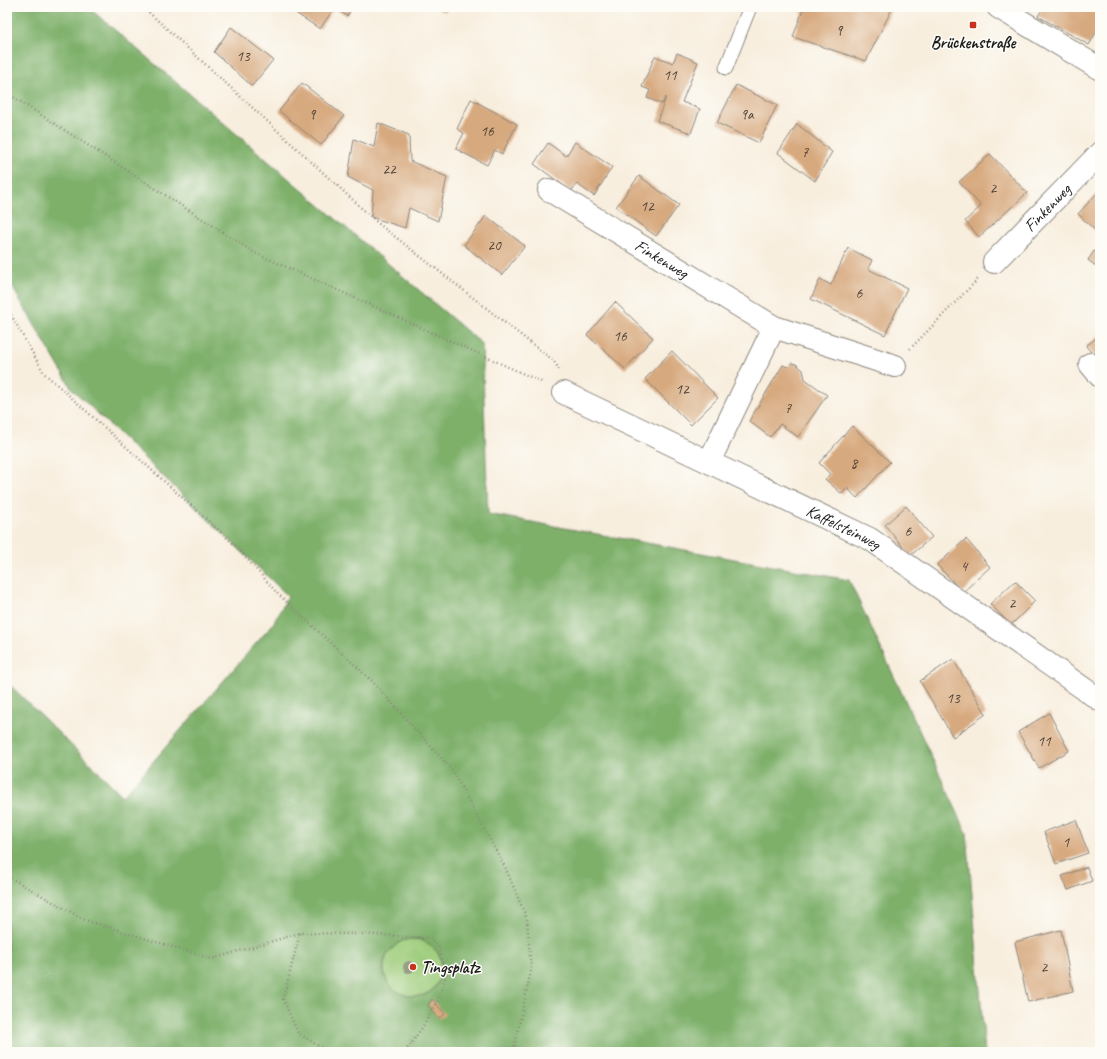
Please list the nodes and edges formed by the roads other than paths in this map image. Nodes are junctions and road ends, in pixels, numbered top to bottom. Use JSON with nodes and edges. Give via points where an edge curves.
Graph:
{"nodes":[{"id":1,"x":750,"y":7,"type":"edge"},
{"id":2,"x":998,"y":7,"type":"edge"},
{"id":3,"x":726,"y":68,"type":"dead end"},
{"id":4,"x":1100,"y":69,"type":"edge"},
{"id":5,"x":1100,"y":153,"type":"edge"},
{"id":6,"x":549,"y":190,"type":"dead end"},
{"id":7,"x":994,"y":262,"type":"road end"},
{"id":8,"x":774,"y":327,"type":"junction"},
{"id":9,"x":895,"y":366,"type":"road end"},
{"id":10,"x":572,"y":397,"type":"road end"},
{"id":11,"x":709,"y":462,"type":"junction"},
{"id":12,"x":1100,"y":700,"type":"edge"}],
"edges":[{"from":1,"to":3,"type":"lane"},
{"from":2,"to":4,"type":"street"},
{"from":5,"to":7,"type":"street","name":"Finkenweg"},
{"from":6,"to":8,"type":"street","name":"Finkenweg"},
{"from":8,"to":9,"type":"street","name":"Finkenweg"},
{"from":8,"to":11,"type":"street"},
{"from":10,"to":11,"type":"street","name":"Kaffelsteinweg"},
{"from":11,"to":12,"type":"street","name":"Kaffelsteinweg","via":[[870,539]]}]}
